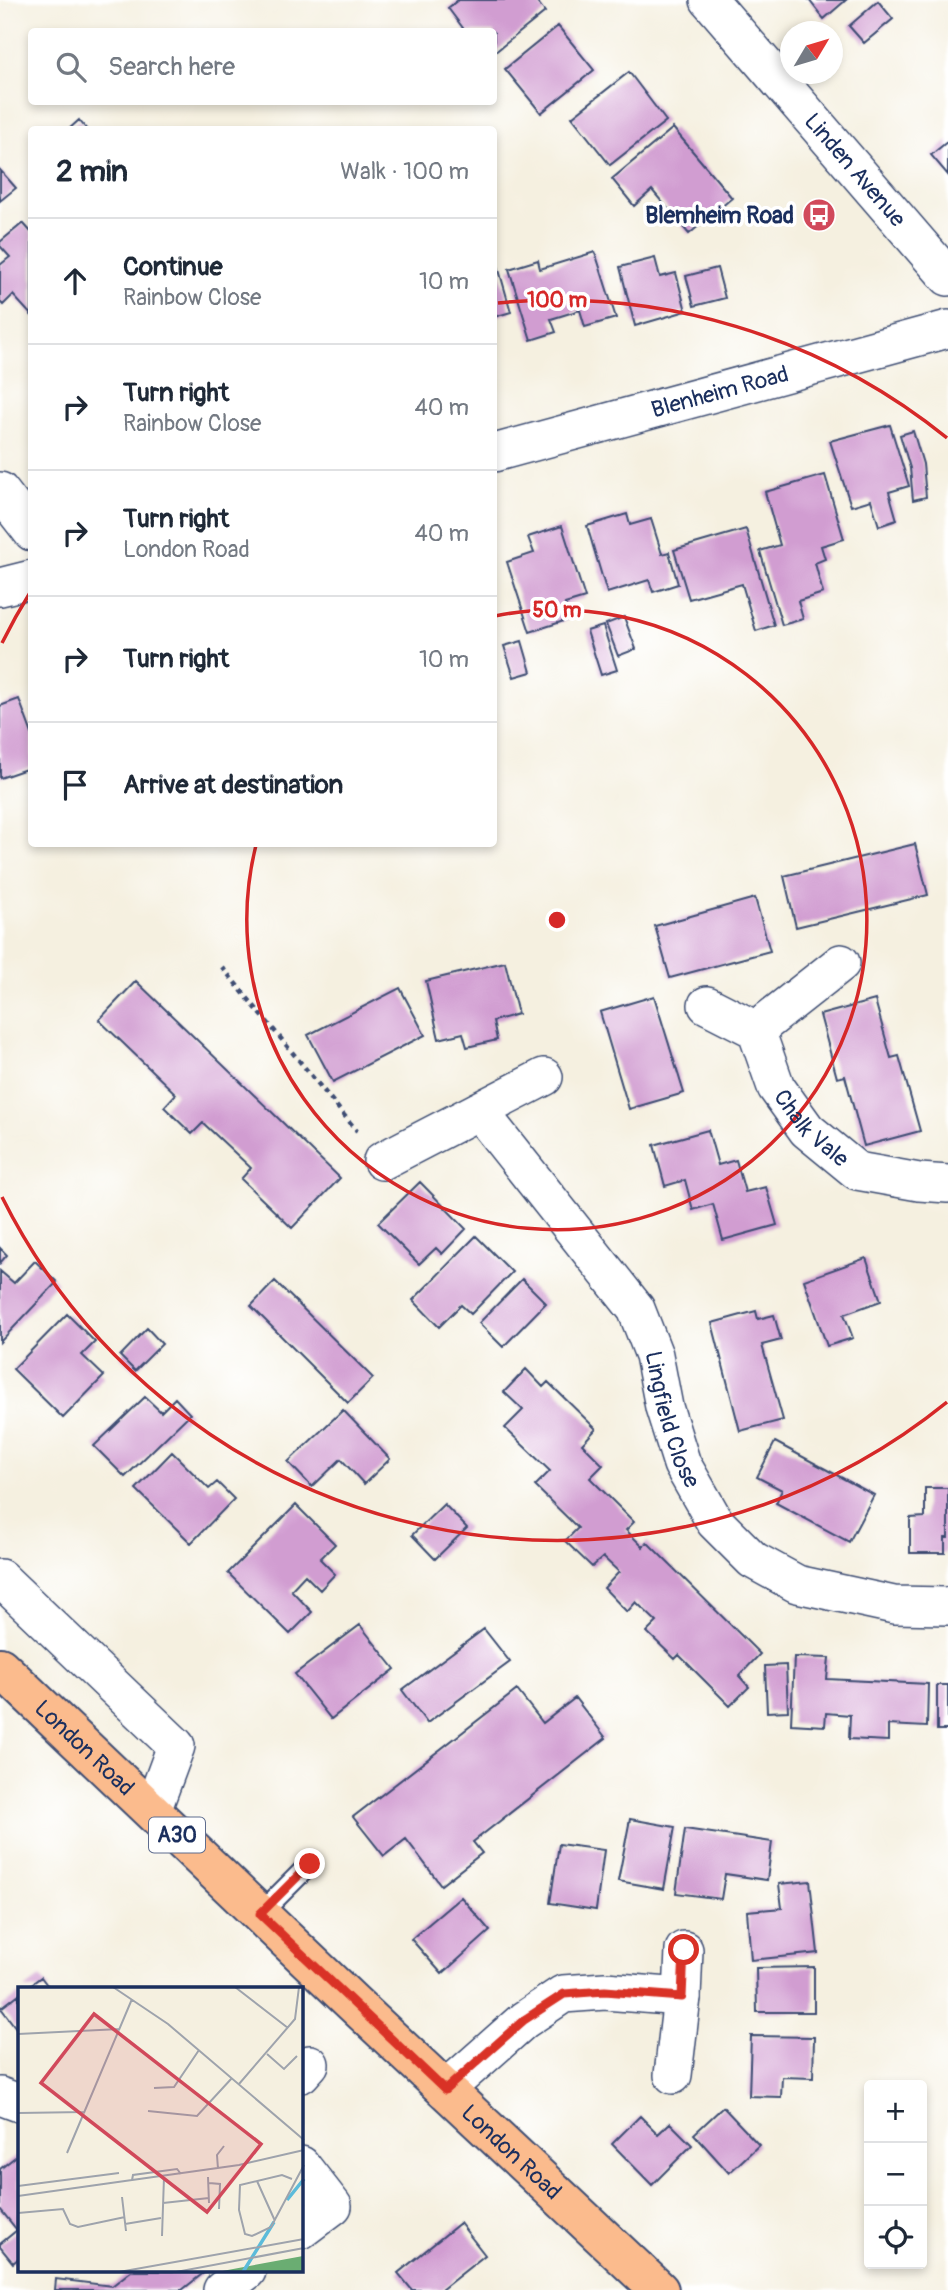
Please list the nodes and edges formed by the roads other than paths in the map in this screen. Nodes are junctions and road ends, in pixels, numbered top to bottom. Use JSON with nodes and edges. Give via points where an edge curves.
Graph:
{"nodes":[{"id":1,"x":709,"y":0,"type":"edge"},
{"id":2,"x":948,"y":276,"type":"edge"},
{"id":3,"x":948,"y":329,"type":"edge"},
{"id":4,"x":497,"y":452,"type":"edge"},
{"id":5,"x":0,"y":491,"type":"edge"},
{"id":6,"x":28,"y":527,"type":"edge"},
{"id":7,"x":28,"y":580,"type":"edge"},
{"id":8,"x":0,"y":587,"type":"edge"},
{"id":9,"x":841,"y":963,"type":"dead end"},
{"id":10,"x":707,"y":1005,"type":"dead end"},
{"id":11,"x":756,"y":1030,"type":"junction"},
{"id":12,"x":544,"y":1077,"type":"dead end"},
{"id":13,"x":479,"y":1111,"type":"junction"},
{"id":14,"x":382,"y":1161,"type":"road end"},
{"id":15,"x":948,"y":1184,"type":"edge"},
{"id":16,"x":0,"y":1578,"type":"edge"},
{"id":17,"x":948,"y":1606,"type":"edge"},
{"id":18,"x":5,"y":1679,"type":"edge"},
{"id":19,"x":152,"y":1811,"type":"junction"},
{"id":20,"x":310,"y":1864,"type":"dead end"},
{"id":21,"x":260,"y":1914,"type":"junction"},
{"id":22,"x":684,"y":1950,"type":"dead end"},
{"id":23,"x":682,"y":1997,"type":"junction"},
{"id":24,"x":673,"y":2075,"type":"dead end"},
{"id":25,"x":445,"y":2090,"type":"junction"},
{"id":26,"x":0,"y":2096,"type":"edge"},
{"id":27,"x":18,"y":2103,"type":"edge"},
{"id":28,"x":303,"y":2168,"type":"edge"},
{"id":29,"x":303,"y":2228,"type":"edge"},
{"id":30,"x":246,"y":2272,"type":"edge"},
{"id":31,"x":222,"y":2290,"type":"edge"},
{"id":32,"x":659,"y":2290,"type":"edge"}],
"edges":[{"from":1,"to":2,"type":"street","name":"Linden Avenue"},
{"from":3,"to":4,"type":"street","name":"Blenheim Road"},
{"from":5,"to":6,"type":"street"},
{"from":7,"to":8,"type":"street"},
{"from":9,"to":11,"type":"street"},
{"from":10,"to":11,"type":"street"},
{"from":11,"to":15,"type":"street","name":"Chalk Vale","via":[[776,1087],[807,1130],[858,1171]]},
{"from":12,"to":13,"type":"street"},
{"from":13,"to":14,"type":"street"},
{"from":13,"to":17,"type":"street","name":"Lingfield Close","via":[[636,1309],[654,1355],[682,1464],[715,1522],[753,1560],[797,1584],[894,1605]]},
{"from":16,"to":19,"type":"street","via":[[176,1746]]},
{"from":18,"to":19,"type":"main road","name":"London Road","number":"A30"},
{"from":19,"to":21,"type":"main road","name":"London Road","number":"A30"},
{"from":20,"to":21,"type":"lane"},
{"from":21,"to":25,"type":"main road","name":"London Road","number":"A30"},
{"from":22,"to":23,"type":"street"},
{"from":23,"to":24,"type":"street"},
{"from":23,"to":25,"type":"street","via":[[605,1991],[564,1994],[524,2020]]},
{"from":25,"to":32,"type":"main road","name":"London Road","number":"A30"},
{"from":26,"to":27,"type":"street"},
{"from":28,"to":29,"type":"street","via":[[333,2206]]},
{"from":30,"to":31,"type":"street"}]}
